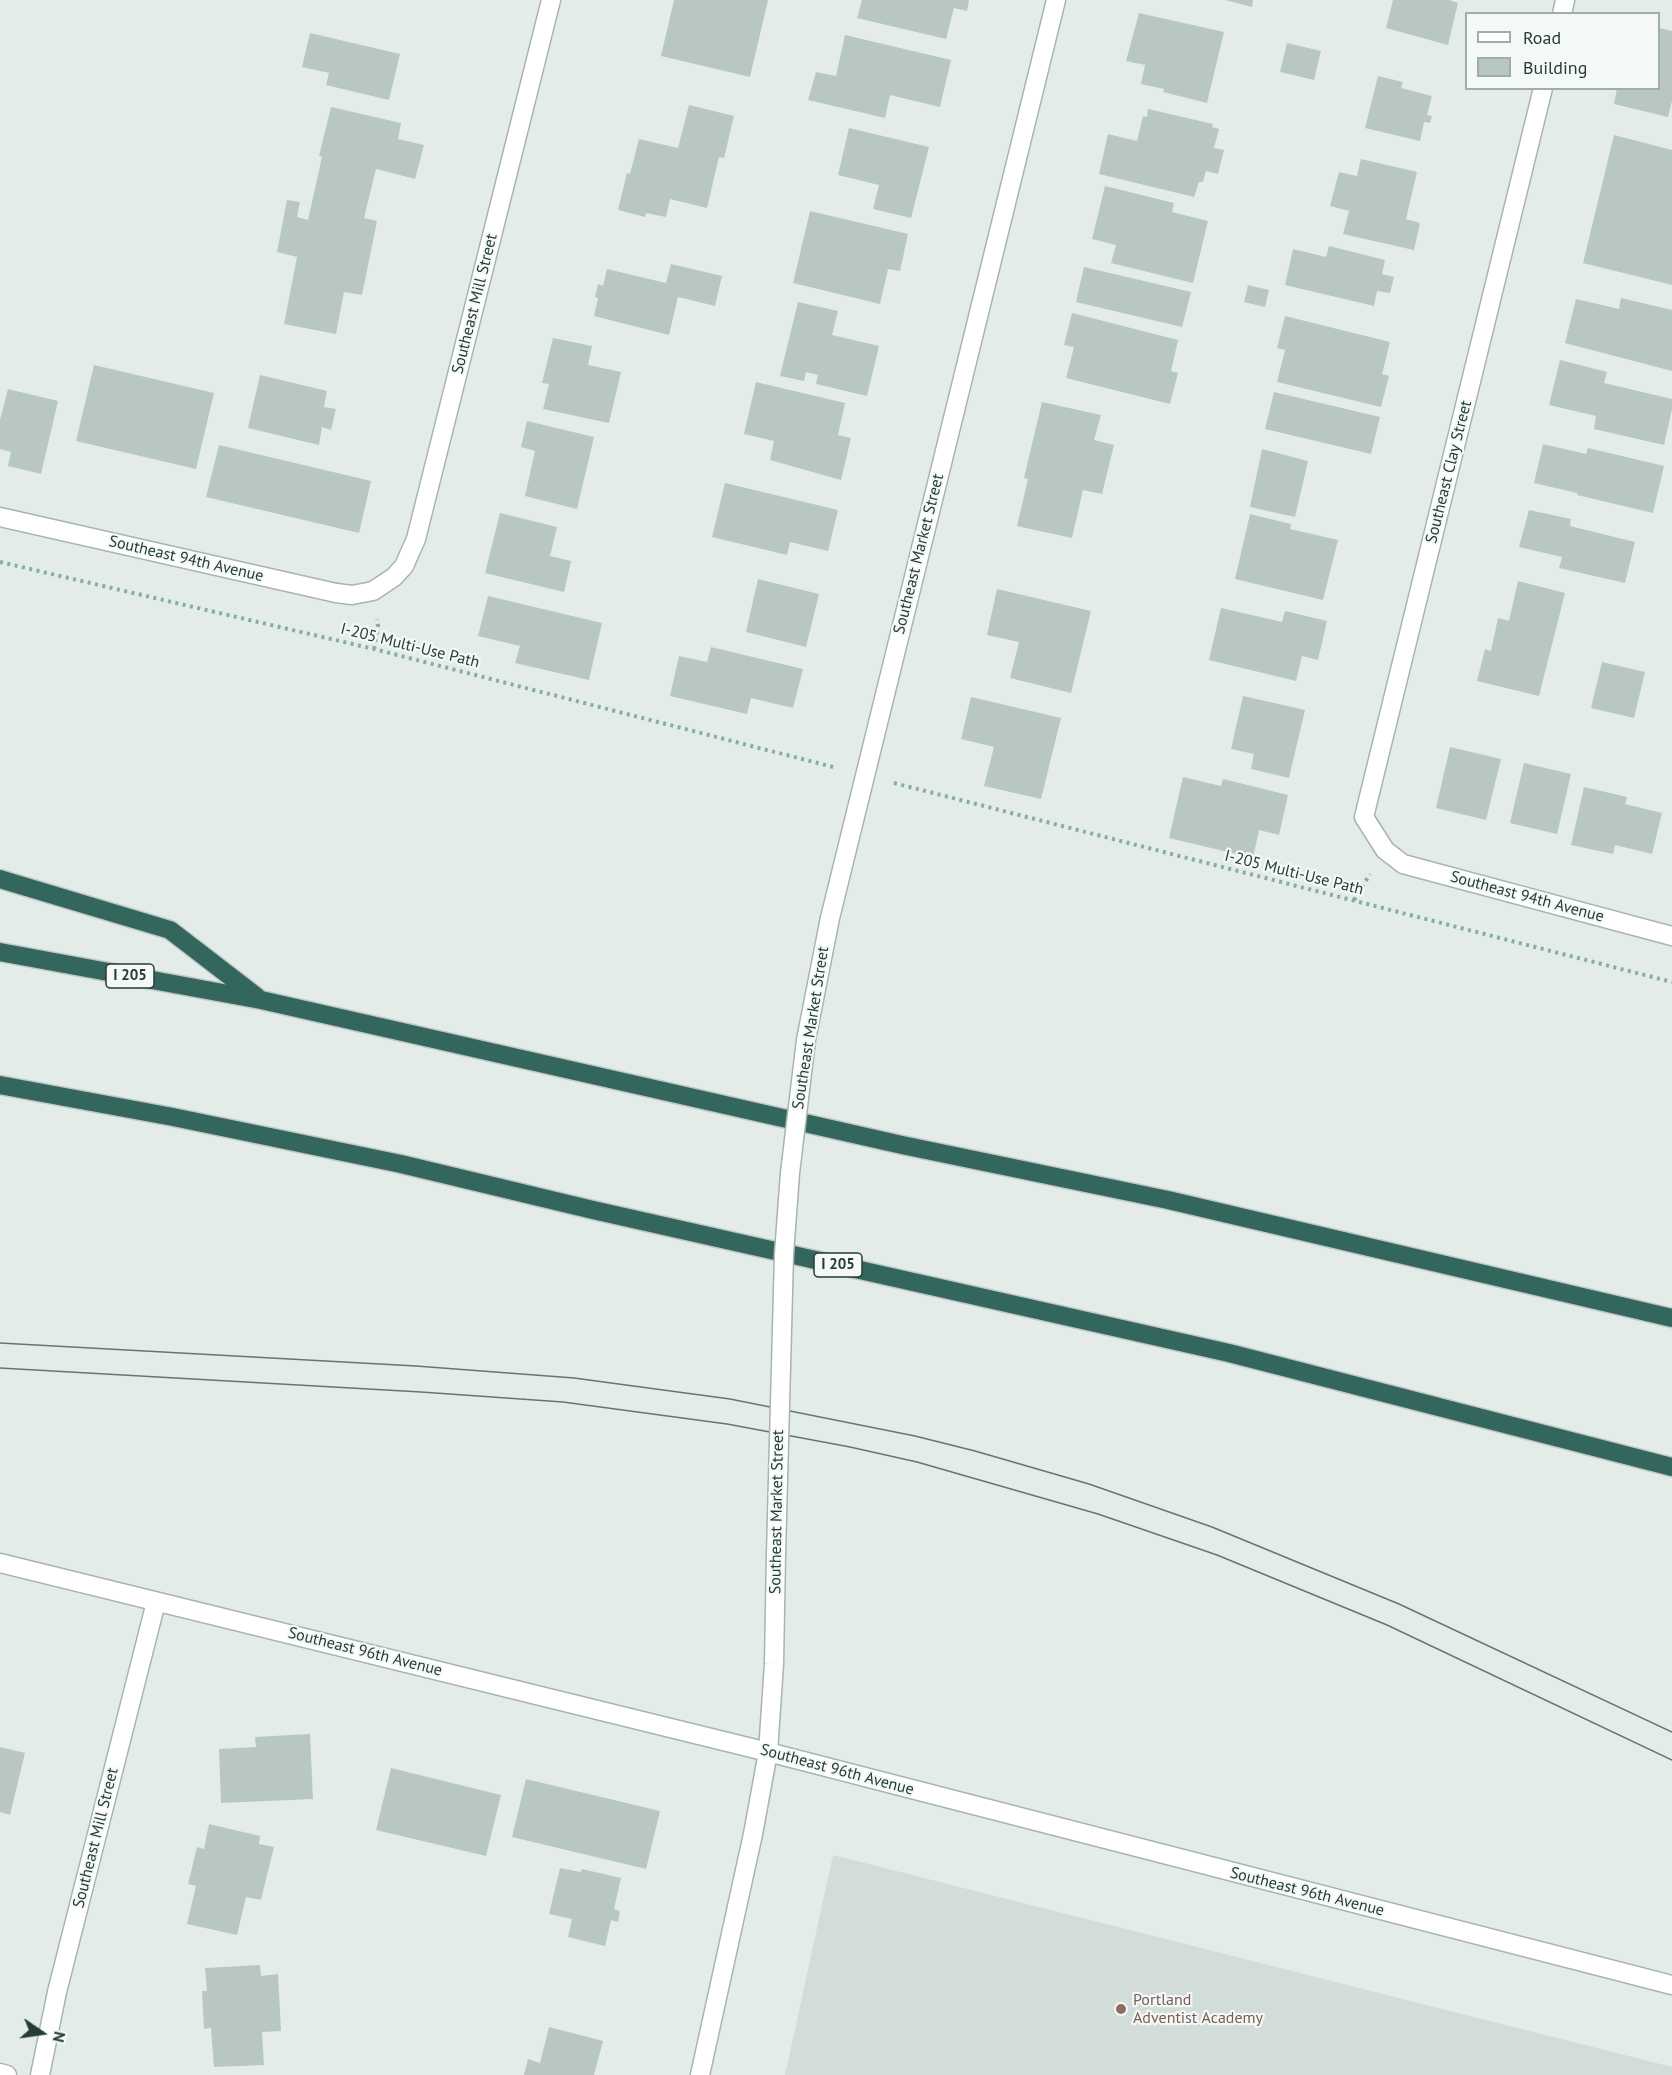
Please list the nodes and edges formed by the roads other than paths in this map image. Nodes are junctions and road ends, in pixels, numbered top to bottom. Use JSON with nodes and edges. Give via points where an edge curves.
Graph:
{"nodes":[{"id":1,"x":551,"y":0,"type":"edge"},
{"id":2,"x":1056,"y":0,"type":"edge"},
{"id":3,"x":1543,"y":90,"type":"edge"},
{"id":4,"x":0,"y":517,"type":"edge"},
{"id":5,"x":373,"y":591,"type":"joint"},
{"id":6,"x":1385,"y":850,"type":"joint"},
{"id":7,"x":0,"y":879,"type":"edge"},
{"id":8,"x":1672,"y":936,"type":"edge"},
{"id":9,"x":0,"y":952,"type":"edge"},
{"id":10,"x":261,"y":1000,"type":"junction"},
{"id":11,"x":0,"y":1085,"type":"edge"},
{"id":12,"x":1672,"y":1318,"type":"edge"},
{"id":13,"x":1672,"y":1467,"type":"edge"},
{"id":14,"x":0,"y":1563,"type":"edge"},
{"id":15,"x":156,"y":1602,"type":"junction"},
{"id":16,"x":768,"y":1752,"type":"junction"},
{"id":17,"x":1672,"y":1985,"type":"edge"},
{"id":18,"x":0,"y":2073,"type":"edge"},
{"id":19,"x":7,"y":2075,"type":"edge"},
{"id":20,"x":40,"y":2075,"type":"edge"},
{"id":21,"x":700,"y":2075,"type":"edge"}],
"edges":[{"from":1,"to":5,"type":"street","name":"Southeast Mill Street","via":[[416,539],[404,566]]},
{"from":2,"to":16,"type":"street","name":"Southeast Market Street","bridge":true,"via":[[830,918],[806,1040],[784,1254],[774,1664]]},
{"from":3,"to":6,"type":"street","name":"Southeast Clay Street","via":[[1364,817]]},
{"from":4,"to":5,"type":"street","name":"Southeast 94th Avenue","via":[[336,593]]},
{"from":6,"to":8,"type":"street","name":"Southeast 94th Avenue","via":[[1404,864]]},
{"from":7,"to":10,"type":"highway","via":[[170,930]]},
{"from":9,"to":10,"type":"highway","number":"I 205"},
{"from":10,"to":12,"type":"highway","number":"I 205","via":[[1168,1200]]},
{"from":11,"to":13,"type":"highway","number":"I 205","via":[[401,1164],[1229,1353]]},
{"from":14,"to":15,"type":"street","name":"Southeast 96th Avenue"},
{"from":15,"to":16,"type":"street","name":"Southeast 96th Avenue"},
{"from":15,"to":20,"type":"street","name":"Southeast Mill Street","via":[[57,1992]]},
{"from":16,"to":17,"type":"street","name":"Southeast 96th Avenue"},
{"from":16,"to":21,"type":"street","name":"Southeast Market Street"},
{"from":18,"to":19,"type":"street"}]}
